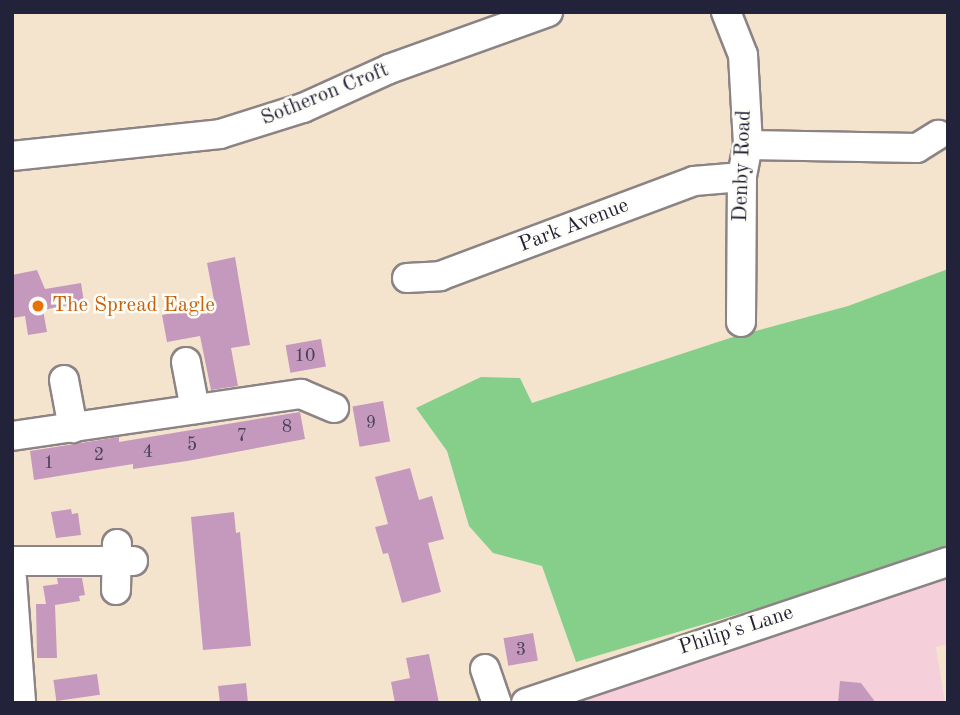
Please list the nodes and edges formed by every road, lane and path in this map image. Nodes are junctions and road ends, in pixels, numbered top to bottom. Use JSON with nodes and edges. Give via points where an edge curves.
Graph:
{"nodes":[{"id":1,"x":548,"y":12,"type":"edge"},
{"id":2,"x":726,"y":12,"type":"edge"},
{"id":3,"x":938,"y":135,"type":"dead end"},
{"id":4,"x":748,"y":145,"type":"junction"},
{"id":5,"x":12,"y":156,"type":"edge"},
{"id":6,"x":741,"y":177,"type":"junction"},
{"id":7,"x":407,"y":278,"type":"dead end"},
{"id":8,"x":741,"y":322,"type":"dead end"},
{"id":9,"x":186,"y":362,"type":"dead end"},
{"id":10,"x":64,"y":380,"type":"dead end"},
{"id":11,"x":334,"y":408,"type":"dead end"},
{"id":12,"x":195,"y":409,"type":"junction"},
{"id":13,"x":73,"y":428,"type":"junction"},
{"id":14,"x":12,"y":436,"type":"edge"},
{"id":15,"x":12,"y":561,"type":"edge"},
{"id":16,"x":948,"y":562,"type":"edge"},
{"id":17,"x":13,"y":587,"type":"edge"},
{"id":18,"x":116,"y":590,"type":"dead end"},
{"id":19,"x":485,"y":669,"type":"dead end"},
{"id":20,"x":21,"y":703,"type":"edge"},
{"id":21,"x":497,"y":703,"type":"edge"},
{"id":22,"x":526,"y":703,"type":"edge"}],
"edges":[{"from":1,"to":5,"type":"street","name":"Sotheron Croft","via":[[389,69],[303,108],[220,134]]},
{"from":2,"to":4,"type":"street","name":"Denby Road","via":[[743,55]]},
{"from":3,"to":4,"type":"street","via":[[917,148]]},
{"from":4,"to":6,"type":"street","name":"Denby Road"},
{"from":6,"to":7,"type":"street","name":"Park Avenue","via":[[694,181],[440,276]]},
{"from":6,"to":8,"type":"street","name":"Denby Road"},
{"from":9,"to":12,"type":"street"},
{"from":10,"to":13,"type":"street"},
{"from":11,"to":12,"type":"street","via":[[301,394]]},
{"from":12,"to":13,"type":"street"},
{"from":13,"to":14,"type":"street"},
{"from":15,"to":18,"type":"street","via":[[122,555]]},
{"from":16,"to":22,"type":"street","name":"Philip's Lane"},
{"from":17,"to":20,"type":"street"},
{"from":19,"to":21,"type":"street"}]}
